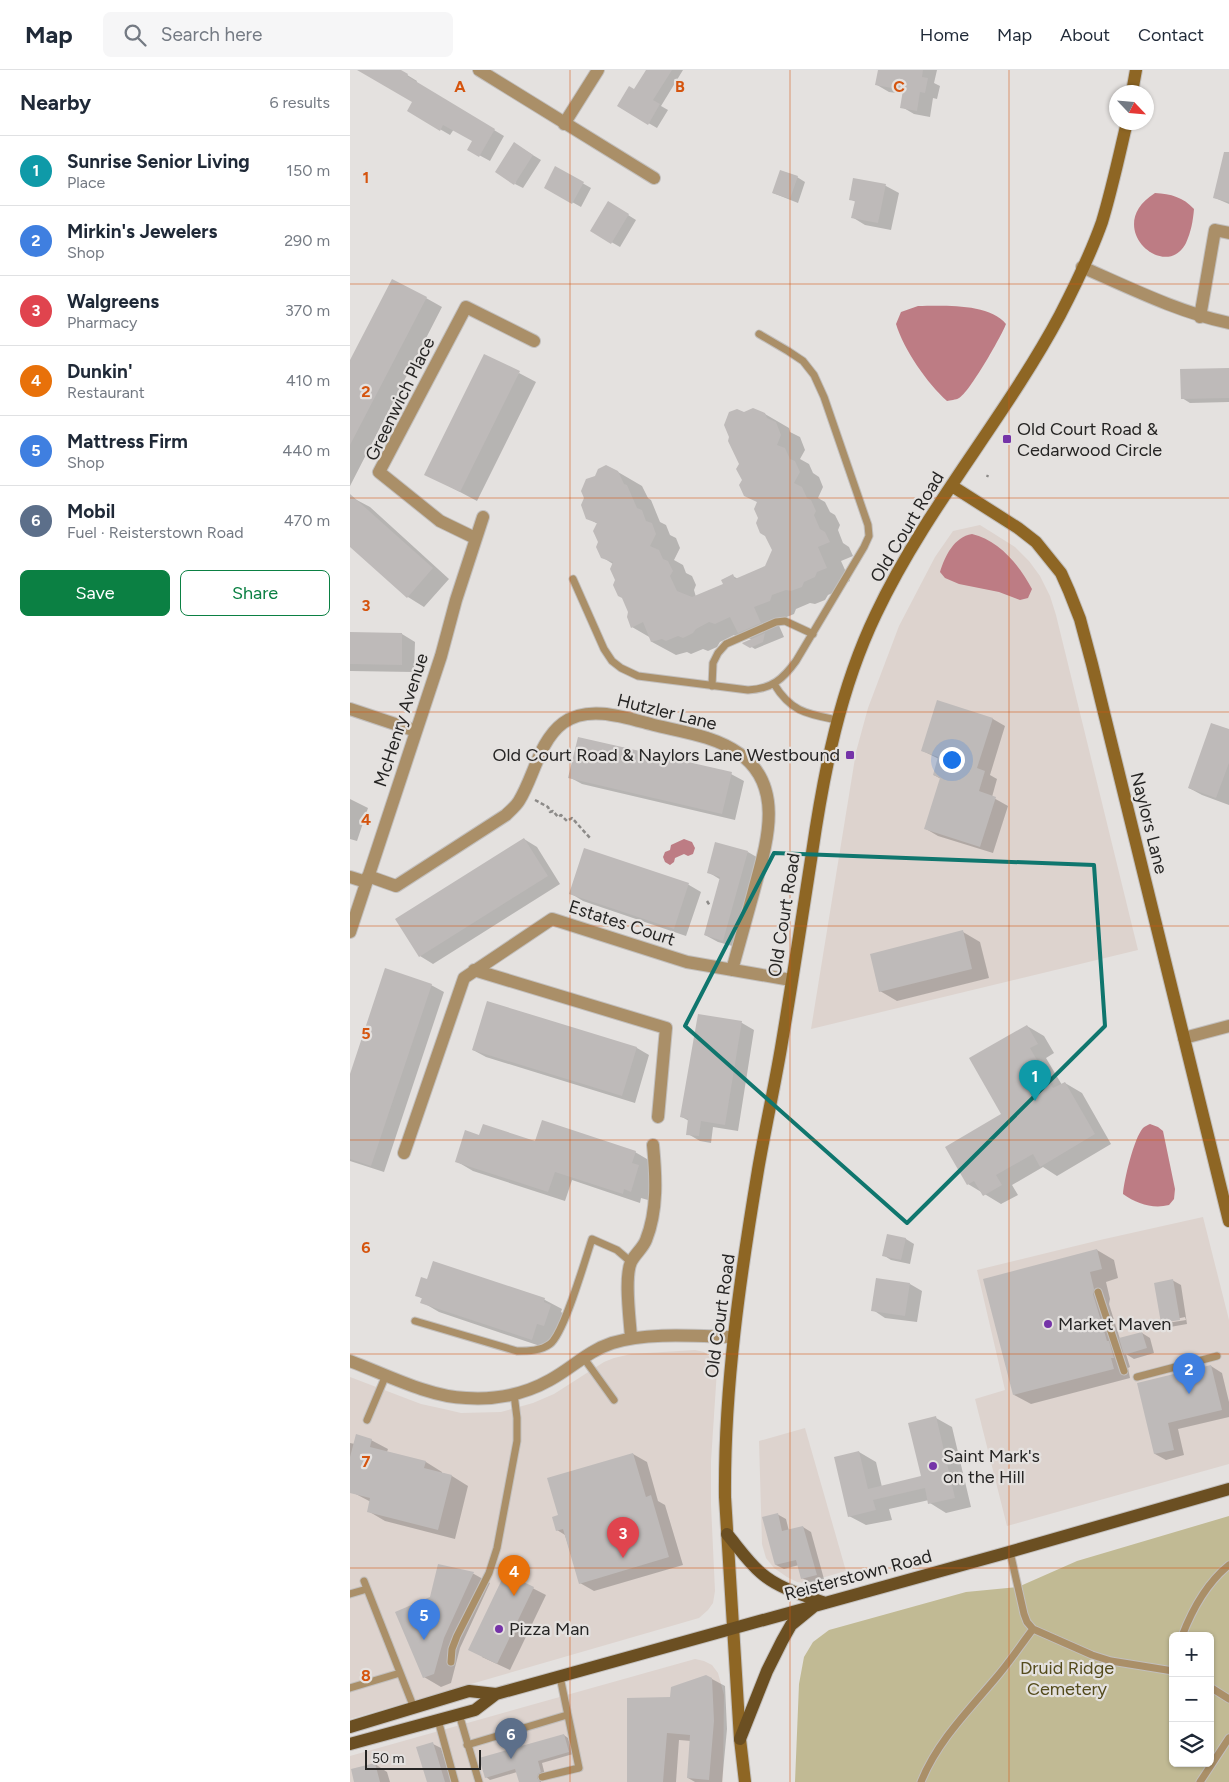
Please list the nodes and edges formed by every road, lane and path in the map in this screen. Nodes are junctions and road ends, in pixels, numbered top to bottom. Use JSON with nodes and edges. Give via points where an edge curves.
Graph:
{"nodes":[{"id":1,"x":479,"y":70,"type":"edge"},
{"id":2,"x":598,"y":70,"type":"edge"},
{"id":3,"x":1136,"y":70,"type":"edge"},
{"id":4,"x":1133,"y":85,"type":"edge"},
{"id":5,"x":564,"y":124,"type":"junction"},
{"id":6,"x":1125,"y":130,"type":"edge"},
{"id":7,"x":654,"y":178,"type":"dead end"},
{"id":8,"x":1229,"y":233,"type":"edge"},
{"id":9,"x":1082,"y":267,"type":"junction"},
{"id":10,"x":1200,"y":317,"type":"junction"},
{"id":11,"x":1229,"y":323,"type":"edge"},
{"id":12,"x":759,"y":334,"type":"dead end"},
{"id":13,"x":534,"y":341,"type":"dead end"},
{"id":14,"x":952,"y":486,"type":"junction"},
{"id":15,"x":483,"y":517,"type":"dead end"},
{"id":16,"x":475,"y":538,"type":"junction"},
{"id":17,"x":573,"y":578,"type":"dead end"},
{"id":18,"x":813,"y":634,"type":"junction"},
{"id":19,"x":774,"y":684,"type":"junction"},
{"id":20,"x":712,"y":686,"type":"junction"},
{"id":21,"x":350,"y":709,"type":"edge"},
{"id":22,"x":837,"y":720,"type":"junction"},
{"id":23,"x":416,"y":731,"type":"junction"},
{"id":24,"x":523,"y":793,"type":"junction"},
{"id":25,"x":590,"y":838,"type":"dead end"},
{"id":26,"x":350,"y":877,"type":"edge"},
{"id":27,"x":367,"y":879,"type":"junction"},
{"id":28,"x":706,"y":901,"type":"dead end"},
{"id":29,"x":710,"y":906,"type":"dead end"},
{"id":30,"x":350,"y":932,"type":"edge"},
{"id":31,"x":474,"y":970,"type":"junction"},
{"id":32,"x":732,"y":970,"type":"junction"},
{"id":33,"x":791,"y":980,"type":"junction"},
{"id":34,"x":1229,"y":1026,"type":"edge"},
{"id":35,"x":1184,"y":1038,"type":"junction"},
{"id":36,"x":658,"y":1117,"type":"dead end"},
{"id":37,"x":653,"y":1145,"type":"dead end"},
{"id":38,"x":404,"y":1153,"type":"dead end"},
{"id":39,"x":1229,"y":1221,"type":"edge"},
{"id":40,"x":631,"y":1262,"type":"junction"},
{"id":41,"x":1098,"y":1292,"type":"dead end"},
{"id":42,"x":415,"y":1321,"type":"dead end"},
{"id":43,"x":733,"y":1337,"type":"junction"},
{"id":44,"x":630,"y":1338,"type":"junction"},
{"id":45,"x":1217,"y":1356,"type":"dead end"},
{"id":46,"x":583,"y":1357,"type":"junction"},
{"id":47,"x":350,"y":1361,"type":"edge"},
{"id":48,"x":1124,"y":1371,"type":"dead end"},
{"id":49,"x":386,"y":1375,"type":"junction"},
{"id":50,"x":1137,"y":1377,"type":"dead end"},
{"id":51,"x":514,"y":1394,"type":"junction"},
{"id":52,"x":614,"y":1400,"type":"dead end"},
{"id":53,"x":368,"y":1420,"type":"dead end"},
{"id":54,"x":1229,"y":1489,"type":"edge"},
{"id":55,"x":727,"y":1534,"type":"junction"},
{"id":56,"x":1010,"y":1552,"type":"junction"},
{"id":57,"x":1229,"y":1565,"type":"edge"},
{"id":58,"x":364,"y":1581,"type":"dead end"},
{"id":59,"x":367,"y":1589,"type":"junction"},
{"id":60,"x":350,"y":1594,"type":"edge"},
{"id":61,"x":820,"y":1604,"type":"junction"},
{"id":62,"x":734,"y":1628,"type":"junction"},
{"id":63,"x":1032,"y":1629,"type":"junction"},
{"id":64,"x":1184,"y":1632,"type":"edge"},
{"id":65,"x":452,"y":1662,"type":"dead end"},
{"id":66,"x":1169,"y":1671,"type":"edge"},
{"id":67,"x":400,"y":1673,"type":"junction"},
{"id":68,"x":560,"y":1677,"type":"junction"},
{"id":69,"x":350,"y":1688,"type":"edge"},
{"id":70,"x":1214,"y":1690,"type":"edge"},
{"id":71,"x":496,"y":1694,"type":"junction"},
{"id":72,"x":1229,"y":1700,"type":"edge"},
{"id":73,"x":414,"y":1708,"type":"junction"},
{"id":74,"x":459,"y":1714,"type":"junction"},
{"id":75,"x":567,"y":1715,"type":"junction"},
{"id":76,"x":438,"y":1720,"type":"junction"},
{"id":77,"x":350,"y":1727,"type":"edge"},
{"id":78,"x":1229,"y":1738,"type":"edge"},
{"id":79,"x":740,"y":1739,"type":"junction"},
{"id":80,"x":350,"y":1744,"type":"edge"},
{"id":81,"x":467,"y":1745,"type":"junction"},
{"id":82,"x":542,"y":1777,"type":"dead end"},
{"id":83,"x":455,"y":1782,"type":"edge"},
{"id":84,"x":479,"y":1782,"type":"edge"},
{"id":85,"x":745,"y":1782,"type":"edge"},
{"id":86,"x":920,"y":1782,"type":"edge"},
{"id":87,"x":1200,"y":1782,"type":"edge"}],
"edges":[{"from":1,"to":5,"type":"street"},
{"from":2,"to":5,"type":"street"},
{"from":3,"to":4,"type":"main road"},
{"from":5,"to":7,"type":"street"},
{"from":6,"to":9,"type":"main road","name":"Old Court Road","via":[[1101,223]]},
{"from":8,"to":10,"type":"street","via":[[1215,230]]},
{"from":9,"to":10,"type":"street"},
{"from":9,"to":14,"type":"main road","name":"Old Court Road","via":[[1046,338]]},
{"from":10,"to":11,"type":"street"},
{"from":12,"to":18,"type":"lane","via":[[803,362],[814,375],[868,525],[869,536],[864,547]]},
{"from":13,"to":16,"type":"street","name":"Greenwich Place","via":[[466,306],[379,472],[440,521]]},
{"from":14,"to":22,"type":"main road","name":"Old Court Road","via":[[901,566],[876,614],[856,659]]},
{"from":14,"to":35,"type":"main road","name":"Naylors Lane","via":[[1036,542],[1061,573],[1069,591],[1092,664]]},
{"from":15,"to":16,"type":"street","name":"McHenry Avenue"},
{"from":16,"to":23,"type":"street","name":"McHenry Avenue"},
{"from":17,"to":20,"type":"lane","via":[[604,649],[621,668],[638,676]]},
{"from":18,"to":19,"type":"lane","via":[[786,675]]},
{"from":18,"to":20,"type":"lane","via":[[785,621],[776,622],[726,644],[713,663]]},
{"from":19,"to":20,"type":"lane","via":[[760,690]]},
{"from":19,"to":22,"type":"lane","via":[[782,698],[796,709]]},
{"from":21,"to":23,"type":"street"},
{"from":22,"to":33,"type":"main road","name":"Old Court Road","via":[[821,791]]},
{"from":23,"to":27,"type":"street","name":"McHenry Avenue"},
{"from":24,"to":25,"type":"path","via":[[548,807],[558,817],[561,815],[567,821],[572,818]]},
{"from":24,"to":27,"type":"street","name":"Hutzler Lane","via":[[506,815],[396,886]]},
{"from":24,"to":32,"type":"street","name":"Hutzler Lane","via":[[554,732],[576,716],[609,714],[707,738],[740,754],[750,763],[766,790],[769,827]]},
{"from":26,"to":27,"type":"street"},
{"from":27,"to":30,"type":"street","name":"McHenry Avenue"},
{"from":28,"to":29,"type":"path"},
{"from":31,"to":32,"type":"street","name":"Estates Court","via":[[552,919],[687,962]]},
{"from":31,"to":36,"type":"street","via":[[666,1028]]},
{"from":31,"to":38,"type":"street","name":"Estates Court","via":[[464,978]]},
{"from":32,"to":33,"type":"street","name":"Estates Court"},
{"from":33,"to":43,"type":"main road","name":"Old Court Road"},
{"from":34,"to":35,"type":"street"},
{"from":35,"to":39,"type":"main road","name":"Naylors Lane"},
{"from":37,"to":40,"type":"street","via":[[656,1183],[650,1225],[644,1245]]},
{"from":40,"to":42,"type":"lane","via":[[617,1250],[592,1239],[558,1334],[550,1344],[532,1351],[516,1351]]},
{"from":40,"to":44,"type":"street","via":[[628,1288]]},
{"from":41,"to":48,"type":"lane"},
{"from":43,"to":44,"type":"street"},
{"from":43,"to":55,"type":"main road","name":"Old Court Road","via":[[725,1462]]},
{"from":44,"to":46,"type":"street","via":[[598,1348]]},
{"from":45,"to":50,"type":"lane"},
{"from":46,"to":51,"type":"street","via":[[550,1380]]},
{"from":46,"to":52,"type":"lane"},
{"from":47,"to":49,"type":"street"},
{"from":49,"to":51,"type":"street","via":[[425,1390],[464,1398]]},
{"from":49,"to":53,"type":"lane"},
{"from":51,"to":65,"type":"lane","via":[[517,1441],[497,1548],[489,1574],[457,1636]]},
{"from":54,"to":56,"type":"main road","name":"Reisterstown Road"},
{"from":55,"to":61,"type":"main road","via":[[760,1572]]},
{"from":55,"to":62,"type":"main road","name":"Old Court Road"},
{"from":56,"to":61,"type":"main road","name":"Reisterstown Road"},
{"from":56,"to":63,"type":"lane","via":[[1024,1614]]},
{"from":57,"to":64,"type":"lane","via":[[1219,1573],[1199,1601]]},
{"from":58,"to":59,"type":"lane"},
{"from":59,"to":60,"type":"lane"},
{"from":59,"to":67,"type":"lane"},
{"from":61,"to":62,"type":"main road","name":"Reisterstown Road"},
{"from":61,"to":79,"type":"main road","via":[[791,1625],[782,1640]]},
{"from":62,"to":68,"type":"main road","name":"Reisterstown Road"},
{"from":62,"to":79,"type":"main road","name":"Old Court Road"},
{"from":63,"to":66,"type":"lane","via":[[1110,1661]]},
{"from":63,"to":86,"type":"lane","via":[[950,1733]]},
{"from":67,"to":69,"type":"lane"},
{"from":67,"to":73,"type":"lane"},
{"from":68,"to":71,"type":"main road","name":"Reisterstown Road"},
{"from":68,"to":75,"type":"lane"},
{"from":70,"to":72,"type":"lane"},
{"from":71,"to":73,"type":"main road","name":"Reisterstown Road","via":[[469,1691]]},
{"from":71,"to":74,"type":"main road","name":"Reisterstown Road","via":[[475,1710]]},
{"from":73,"to":77,"type":"main road","name":"Reisterstown Road"},
{"from":74,"to":76,"type":"main road","name":"Reisterstown Road"},
{"from":74,"to":81,"type":"lane"},
{"from":75,"to":81,"type":"lane"},
{"from":75,"to":82,"type":"lane","via":[[579,1768]]},
{"from":76,"to":80,"type":"main road","name":"Reisterstown Road"},
{"from":76,"to":83,"type":"lane"},
{"from":78,"to":87,"type":"lane"},
{"from":79,"to":85,"type":"main road","name":"Old Court Road"},
{"from":81,"to":84,"type":"lane"}]}
